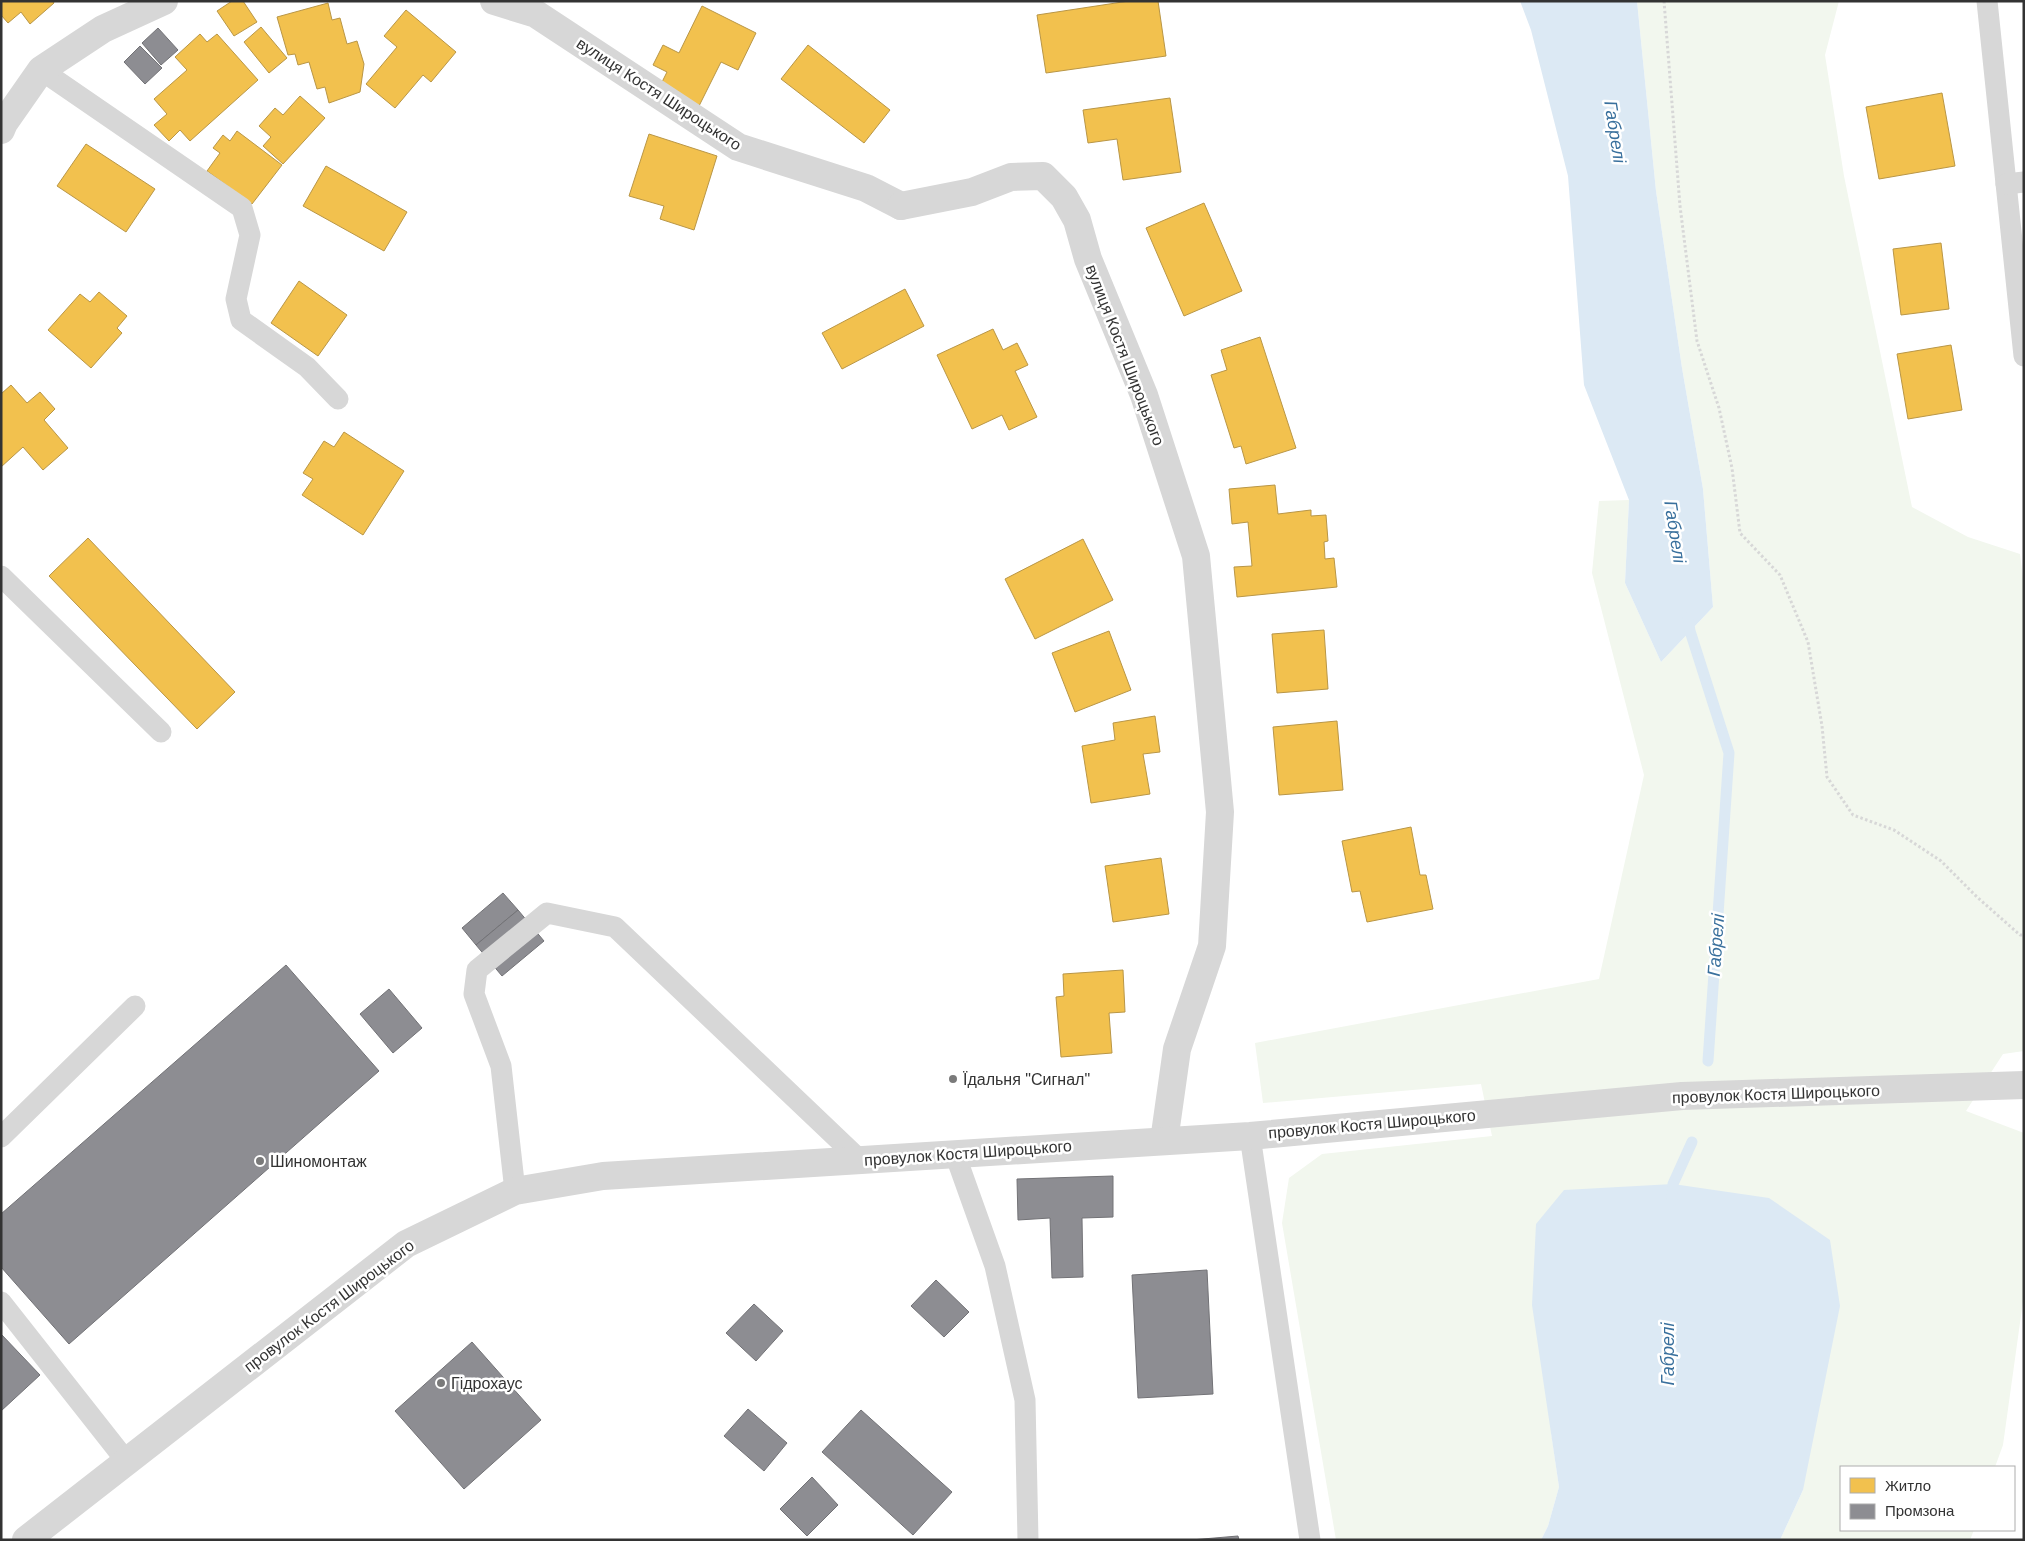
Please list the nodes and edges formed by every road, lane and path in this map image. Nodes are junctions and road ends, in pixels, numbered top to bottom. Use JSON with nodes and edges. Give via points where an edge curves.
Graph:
{"nodes":[{"id":1,"x":164,"y":1,"type":"edge"},
{"id":2,"x":494,"y":1,"type":"edge"},
{"id":3,"x":1664,"y":1,"type":"edge"},
{"id":4,"x":1987,"y":1,"type":"edge"},
{"id":5,"x":41,"y":70,"type":"junction"},
{"id":6,"x":1,"y":130,"type":"edge"},
{"id":7,"x":2015,"y":183,"type":"edge"},
{"id":8,"x":2024,"y":356,"type":"edge"},
{"id":9,"x":338,"y":399,"type":"dead end"},
{"id":10,"x":1,"y":576,"type":"edge"},
{"id":11,"x":161,"y":732,"type":"dead end"},
{"id":12,"x":2024,"y":935,"type":"edge"},
{"id":13,"x":135,"y":1006,"type":"dead end"},
{"id":14,"x":2024,"y":1085,"type":"edge"},
{"id":15,"x":1250,"y":1136,"type":"junction"},
{"id":16,"x":1,"y":1138,"type":"edge"},
{"id":17,"x":1164,"y":1141,"type":"junction"},
{"id":18,"x":956,"y":1154,"type":"junction"},
{"id":19,"x":860,"y":1160,"type":"junction"},
{"id":20,"x":515,"y":1191,"type":"junction"},
{"id":21,"x":1,"y":1302,"type":"edge"},
{"id":22,"x":127,"y":1462,"type":"junction"},
{"id":23,"x":26,"y":1540,"type":"edge"},
{"id":24,"x":1028,"y":1540,"type":"edge"},
{"id":25,"x":1310,"y":1540,"type":"edge"}],
"edges":[{"from":1,"to":5,"type":"street","via":[[103,29]]},
{"from":2,"to":17,"type":"street","name":"вулиця Костя Широцького","via":[[536,14],[738,147],[866,188],[901,206],[972,192],[1011,177],[1042,176],[1064,197],[1077,220],[1088,259],[1144,395],[1196,556],[1220,812],[1212,946],[1177,1049]]},
{"from":3,"to":12,"type":"path","via":[[1680,206],[1697,341],[1719,408],[1732,468],[1740,533],[1780,575],[1808,642],[1827,777],[1853,815],[1894,830],[1941,861],[1984,903]]},
{"from":4,"to":7,"type":"lane"},
{"from":5,"to":6,"type":"street"},
{"from":5,"to":9,"type":"lane","via":[[242,208],[250,235],[236,299],[241,320],[307,367]]},
{"from":7,"to":8,"type":"lane"},
{"from":10,"to":11,"type":"lane"},
{"from":13,"to":16,"type":"lane"},
{"from":14,"to":15,"type":"street","name":"провулок Костя Широцького","via":[[1682,1096]]},
{"from":15,"to":17,"type":"street","name":"провулок Костя Широцького"},
{"from":15,"to":25,"type":"lane"},
{"from":17,"to":18,"type":"street","name":"провулок Костя Широцького"},
{"from":18,"to":19,"type":"street","name":"провулок Костя Широцького"},
{"from":18,"to":24,"type":"lane","via":[[995,1266],[1025,1400]]},
{"from":19,"to":20,"type":"street","name":"провулок Костя Широцького","via":[[603,1176]]},
{"from":19,"to":20,"type":"lane","via":[[615,928],[547,913],[477,970],[474,994],[500,1066]]},
{"from":20,"to":22,"type":"street","name":"провулок Костя Широцького","via":[[406,1244]]},
{"from":21,"to":22,"type":"lane"},
{"from":22,"to":23,"type":"street","name":"провулок Костя Широцького"}]}
